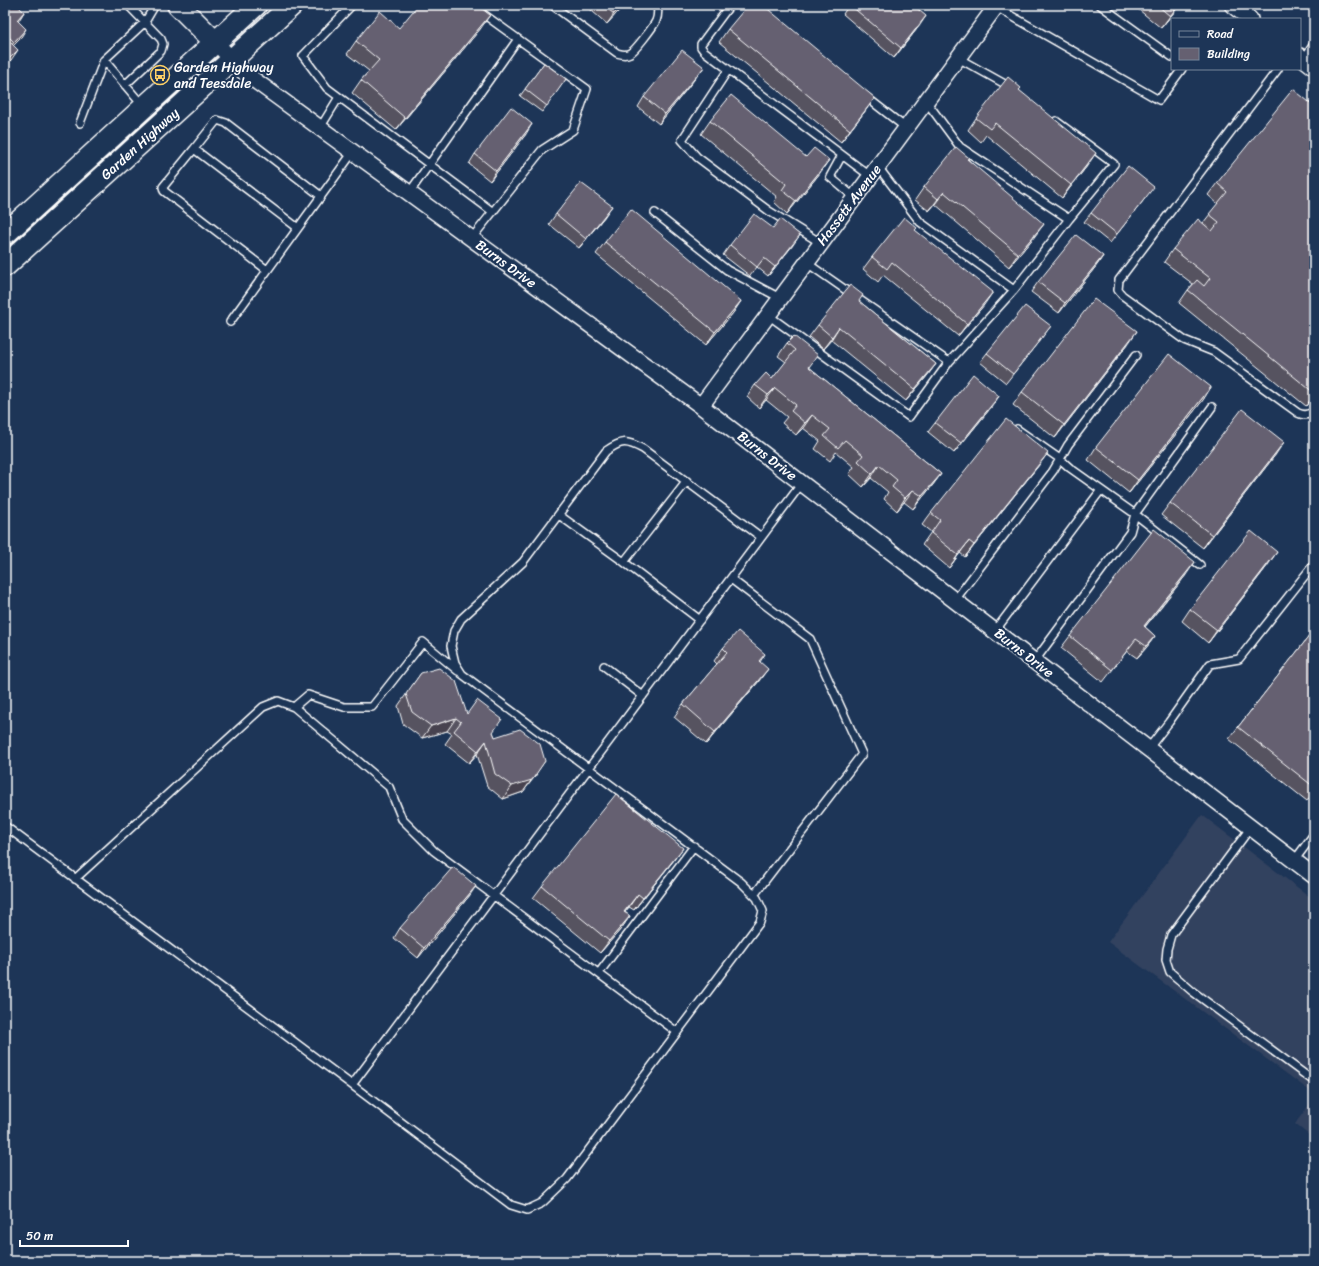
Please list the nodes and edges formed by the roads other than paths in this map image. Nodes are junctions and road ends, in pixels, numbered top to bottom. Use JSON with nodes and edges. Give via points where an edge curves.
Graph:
{"nodes":[{"id":1,"x":128,"y":5,"type":"edge"},
{"id":2,"x":155,"y":5,"type":"edge"},
{"id":3,"x":178,"y":5,"type":"edge"},
{"id":4,"x":256,"y":5,"type":"edge"},
{"id":5,"x":292,"y":5,"type":"edge"},
{"id":6,"x":352,"y":5,"type":"edge"},
{"id":7,"x":471,"y":5,"type":"edge"},
{"id":8,"x":552,"y":5,"type":"edge"},
{"id":9,"x":657,"y":5,"type":"edge"},
{"id":10,"x":730,"y":5,"type":"edge"},
{"id":11,"x":1100,"y":5,"type":"edge"},
{"id":12,"x":1232,"y":5,"type":"edge"},
{"id":13,"x":997,"y":6,"type":"edge"},
{"id":14,"x":1249,"y":18,"type":"edge"},
{"id":15,"x":145,"y":22,"type":"junction"},
{"id":16,"x":518,"y":39,"type":"junction"},
{"id":17,"x":215,"y":42,"type":"junction"},
{"id":18,"x":1314,"y":44,"type":"edge"},
{"id":19,"x":1171,"y":56,"type":"edge"},
{"id":20,"x":958,"y":58,"type":"junction"},
{"id":21,"x":232,"y":59,"type":"junction"},
{"id":22,"x":104,"y":60,"type":"junction"},
{"id":23,"x":1306,"y":61,"type":"edge"},
{"id":24,"x":728,"y":70,"type":"junction"},
{"id":25,"x":1181,"y":70,"type":"edge"},
{"id":26,"x":1277,"y":70,"type":"edge"},
{"id":27,"x":126,"y":84,"type":"junction"},
{"id":28,"x":859,"y":92,"type":"edge"},
{"id":29,"x":1019,"y":94,"type":"edge"},
{"id":30,"x":339,"y":97,"type":"junction"},
{"id":31,"x":926,"y":101,"type":"junction"},
{"id":32,"x":145,"y":107,"type":"junction"},
{"id":33,"x":1050,"y":117,"type":"edge"},
{"id":34,"x":80,"y":123,"type":"dead end"},
{"id":35,"x":320,"y":128,"type":"junction"},
{"id":36,"x":906,"y":128,"type":"junction"},
{"id":37,"x":194,"y":149,"type":"junction"},
{"id":38,"x":353,"y":152,"type":"junction"},
{"id":39,"x":842,"y":155,"type":"junction"},
{"id":40,"x":429,"y":164,"type":"junction"},
{"id":41,"x":874,"y":172,"type":"junction"},
{"id":42,"x":409,"y":193,"type":"junction"},
{"id":43,"x":321,"y":196,"type":"junction"},
{"id":44,"x":855,"y":198,"type":"junction"},
{"id":45,"x":493,"y":212,"type":"junction"},
{"id":46,"x":655,"y":213,"type":"dead end"},
{"id":47,"x":1069,"y":219,"type":"junction"},
{"id":48,"x":298,"y":228,"type":"junction"},
{"id":49,"x":5,"y":234,"type":"edge"},
{"id":50,"x":472,"y":238,"type":"junction"},
{"id":51,"x":821,"y":243,"type":"junction"},
{"id":52,"x":806,"y":263,"type":"junction"},
{"id":53,"x":5,"y":266,"type":"edge"},
{"id":54,"x":267,"y":270,"type":"junction"},
{"id":55,"x":1014,"y":290,"type":"junction"},
{"id":56,"x":780,"y":298,"type":"junction"},
{"id":57,"x":768,"y":315,"type":"junction"},
{"id":58,"x":230,"y":322,"type":"dead end"},
{"id":59,"x":1136,"y":355,"type":"dead end"},
{"id":60,"x":949,"y":362,"type":"junction"},
{"id":61,"x":701,"y":406,"type":"junction"},
{"id":62,"x":1212,"y":407,"type":"dead end"},
{"id":63,"x":1314,"y":411,"type":"edge"},
{"id":64,"x":1011,"y":425,"type":"edge"},
{"id":65,"x":1060,"y":459,"type":"junction"},
{"id":66,"x":687,"y":481,"type":"junction"},
{"id":67,"x":802,"y":483,"type":"junction"},
{"id":68,"x":1101,"y":490,"type":"junction"},
{"id":69,"x":1135,"y":514,"type":"junction"},
{"id":70,"x":559,"y":515,"type":"junction"},
{"id":71,"x":761,"y":537,"type":"junction"},
{"id":72,"x":624,"y":562,"type":"junction"},
{"id":73,"x":1314,"y":564,"type":"edge"},
{"id":74,"x":1200,"y":565,"type":"dead end"},
{"id":75,"x":730,"y":579,"type":"junction"},
{"id":76,"x":954,"y":600,"type":"junction"},
{"id":77,"x":700,"y":620,"type":"junction"},
{"id":78,"x":995,"y":632,"type":"junction"},
{"id":79,"x":1034,"y":662,"type":"junction"},
{"id":80,"x":604,"y":666,"type":"dead end"},
{"id":81,"x":462,"y":674,"type":"junction"},
{"id":82,"x":643,"y":696,"type":"junction"},
{"id":83,"x":294,"y":707,"type":"junction"},
{"id":84,"x":1148,"y":749,"type":"junction"},
{"id":85,"x":589,"y":768,"type":"junction"},
{"id":86,"x":5,"y":826,"type":"edge"},
{"id":87,"x":1251,"y":828,"type":"junction"},
{"id":88,"x":1314,"y":834,"type":"edge"},
{"id":89,"x":694,"y":846,"type":"junction"},
{"id":90,"x":1294,"y":861,"type":"junction"},
{"id":91,"x":1314,"y":876,"type":"edge"},
{"id":92,"x":76,"y":879,"type":"junction"},
{"id":93,"x":494,"y":895,"type":"junction"},
{"id":94,"x":754,"y":895,"type":"junction"},
{"id":95,"x":599,"y":974,"type":"junction"},
{"id":96,"x":677,"y":1032,"type":"junction"},
{"id":97,"x":1314,"y":1079,"type":"edge"},
{"id":98,"x":352,"y":1085,"type":"junction"}],
"edges":[{"from":1,"to":15,"type":"lane"},
{"from":2,"to":15,"type":"lane"},
{"from":3,"to":17,"type":"main road"},
{"from":4,"to":17,"type":"main road","name":"Garden Highway"},
{"from":5,"to":21,"type":"main road","name":"Garden Highway"},
{"from":6,"to":30,"type":"lane","via":[[303,56],[327,88]]},
{"from":7,"to":16,"type":"lane"},
{"from":8,"to":9,"type":"lane","via":[[617,53],[624,55],[630,53],[657,20]]},
{"from":10,"to":24,"type":"lane","via":[[701,44],[704,51]]},
{"from":11,"to":19,"type":"lane"},
{"from":12,"to":14,"type":"street"},
{"from":13,"to":20,"type":"street","name":"Hassett Avenue"},
{"from":13,"to":25,"type":"lane","via":[[1159,100]]},
{"from":15,"to":22,"type":"lane"},
{"from":15,"to":27,"type":"lane","via":[[162,39],[161,51]]},
{"from":16,"to":40,"type":"lane"},
{"from":16,"to":45,"type":"lane","via":[[586,89],[573,130],[542,150]]},
{"from":17,"to":21,"type":"street","name":"Burns Drive"},
{"from":17,"to":32,"type":"main road","name":"Garden Highway"},
{"from":18,"to":23,"type":"lane"},
{"from":20,"to":29,"type":"lane","via":[[1006,84]]},
{"from":20,"to":31,"type":"street","name":"Hassett Avenue"},
{"from":21,"to":35,"type":"street","name":"Burns Drive","via":[[246,74]]},
{"from":21,"to":53,"type":"main road","name":"Garden Highway"},
{"from":22,"to":27,"type":"lane"},
{"from":22,"to":34,"type":"lane"},
{"from":24,"to":39,"type":"lane"},
{"from":24,"to":51,"type":"lane","via":[[682,140],[697,157],[769,211]]},
{"from":26,"to":63,"type":"lane","via":[[1119,280],[1118,290],[1184,340],[1214,352],[1298,413],[1303,415]]},
{"from":27,"to":32,"type":"lane"},
{"from":28,"to":36,"type":"lane"},
{"from":30,"to":35,"type":"lane"},
{"from":30,"to":40,"type":"lane"},
{"from":31,"to":36,"type":"street","name":"Hassett Avenue"},
{"from":31,"to":47,"type":"lane","via":[[960,147]]},
{"from":32,"to":49,"type":"main road","name":"Garden Highway"},
{"from":33,"to":47,"type":"lane","via":[[1114,164]]},
{"from":35,"to":38,"type":"street","name":"Burns Drive"},
{"from":36,"to":41,"type":"street","name":"Hassett Avenue"},
{"from":37,"to":43,"type":"lane","via":[[217,120],[226,123]]},
{"from":37,"to":48,"type":"lane"},
{"from":37,"to":54,"type":"lane","via":[[163,186],[164,191]]},
{"from":38,"to":42,"type":"street","name":"Burns Drive"},
{"from":38,"to":43,"type":"lane"},
{"from":39,"to":41,"type":"lane"},
{"from":39,"to":44,"type":"lane","via":[[830,177]]},
{"from":40,"to":42,"type":"lane"},
{"from":40,"to":45,"type":"lane"},
{"from":41,"to":44,"type":"street","name":"Hassett Avenue"},
{"from":41,"to":55,"type":"lane","via":[[920,222]]},
{"from":42,"to":50,"type":"street","name":"Burns Drive"},
{"from":43,"to":48,"type":"lane"},
{"from":44,"to":51,"type":"street","name":"Hassett Avenue"},
{"from":45,"to":50,"type":"lane"},
{"from":46,"to":56,"type":"lane","via":[[727,270]]},
{"from":47,"to":55,"type":"lane"},
{"from":48,"to":54,"type":"lane"},
{"from":50,"to":61,"type":"street","name":"Burns Drive"},
{"from":51,"to":52,"type":"street","name":"Hassett Avenue"},
{"from":52,"to":56,"type":"street","name":"Hassett Avenue"},
{"from":52,"to":60,"type":"lane"},
{"from":54,"to":58,"type":"lane"},
{"from":55,"to":60,"type":"lane"},
{"from":56,"to":57,"type":"street","name":"Hassett Avenue"},
{"from":57,"to":60,"type":"lane","via":[[910,418]]},
{"from":57,"to":61,"type":"street","name":"Hassett Avenue"},
{"from":59,"to":65,"type":"lane"},
{"from":61,"to":67,"type":"street","name":"Burns Drive"},
{"from":62,"to":69,"type":"lane"},
{"from":64,"to":65,"type":"lane"},
{"from":65,"to":68,"type":"lane"},
{"from":65,"to":76,"type":"lane"},
{"from":66,"to":70,"type":"lane","via":[[630,442],[617,444],[606,451]]},
{"from":66,"to":71,"type":"lane"},
{"from":66,"to":72,"type":"lane"},
{"from":67,"to":71,"type":"lane"},
{"from":67,"to":76,"type":"street","name":"Burns Drive"},
{"from":68,"to":69,"type":"lane"},
{"from":68,"to":78,"type":"lane"},
{"from":69,"to":74,"type":"lane"},
{"from":69,"to":79,"type":"lane","via":[[1130,532]]},
{"from":70,"to":72,"type":"lane"},
{"from":70,"to":81,"type":"lane","via":[[524,562],[461,619],[454,631],[451,646],[455,663]]},
{"from":71,"to":75,"type":"lane"},
{"from":72,"to":77,"type":"lane"},
{"from":73,"to":84,"type":"lane","via":[[1239,659],[1210,664]]},
{"from":75,"to":77,"type":"lane"},
{"from":75,"to":94,"type":"lane","via":[[810,639],[862,754]]},
{"from":76,"to":78,"type":"street","name":"Burns Drive"},
{"from":77,"to":82,"type":"lane"},
{"from":78,"to":79,"type":"street","name":"Burns Drive"},
{"from":79,"to":84,"type":"street","name":"Burns Drive"},
{"from":80,"to":82,"type":"lane"},
{"from":81,"to":83,"type":"lane","via":[[423,642],[372,707],[344,707],[308,695]]},
{"from":81,"to":85,"type":"lane"},
{"from":82,"to":85,"type":"lane"},
{"from":83,"to":92,"type":"lane","via":[[278,701],[263,707]]},
{"from":83,"to":93,"type":"lane","via":[[389,787],[402,820],[434,851]]},
{"from":84,"to":87,"type":"street","name":"Burns Drive"},
{"from":85,"to":89,"type":"lane"},
{"from":85,"to":93,"type":"lane"},
{"from":86,"to":92,"type":"lane"},
{"from":87,"to":90,"type":"street","name":"Burns Drive"},
{"from":87,"to":97,"type":"lane","via":[[1171,935],[1166,960],[1170,972],[1192,991]]},
{"from":88,"to":90,"type":"lane"},
{"from":89,"to":94,"type":"lane"},
{"from":89,"to":95,"type":"lane"},
{"from":90,"to":91,"type":"street","name":"Burns Drive"},
{"from":92,"to":98,"type":"lane"},
{"from":93,"to":95,"type":"lane"},
{"from":93,"to":98,"type":"lane"},
{"from":94,"to":96,"type":"lane","via":[[763,911],[760,922]]},
{"from":95,"to":96,"type":"lane"},
{"from":96,"to":98,"type":"lane","via":[[567,1179],[542,1204],[527,1210],[511,1205]]}]}
